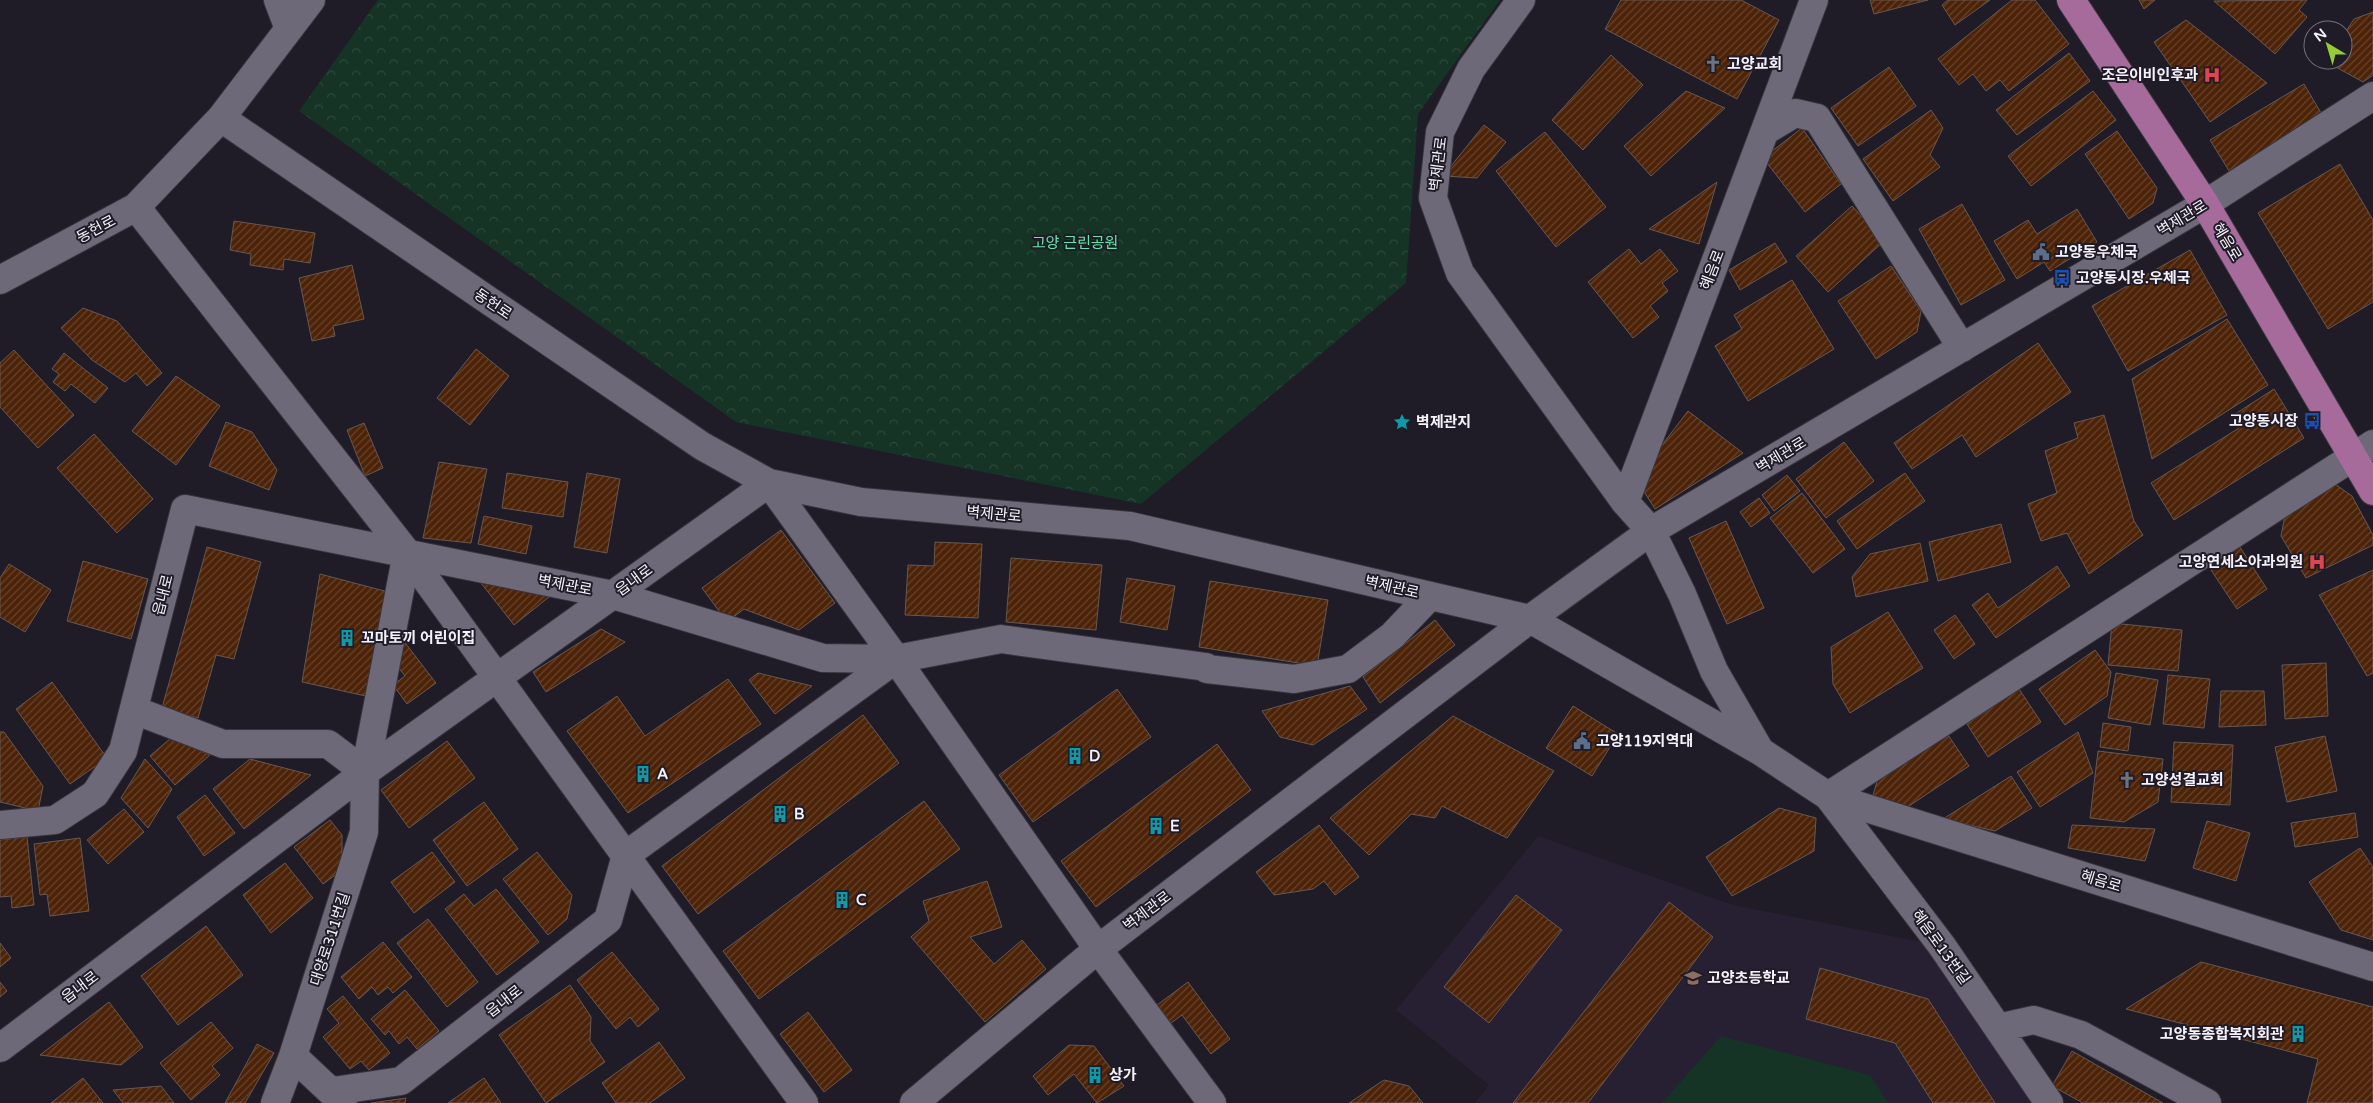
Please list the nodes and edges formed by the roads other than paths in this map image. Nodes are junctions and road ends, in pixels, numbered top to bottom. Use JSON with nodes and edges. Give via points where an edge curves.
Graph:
{"nodes":[{"id":1,"x":278,"y":0,"type":"edge"},
{"id":2,"x":311,"y":0,"type":"edge"},
{"id":3,"x":1521,"y":0,"type":"edge"},
{"id":4,"x":1814,"y":0,"type":"edge"},
{"id":5,"x":2071,"y":0,"type":"edge"},
{"id":6,"x":289,"y":29,"type":"junction"},
{"id":7,"x":2373,"y":96,"type":"edge"},
{"id":8,"x":222,"y":118,"type":"junction"},
{"id":9,"x":1764,"y":131,"type":"junction"},
{"id":10,"x":2205,"y":204,"type":"junction"},
{"id":11,"x":136,"y":207,"type":"junction"},
{"id":12,"x":0,"y":280,"type":"edge"},
{"id":13,"x":1962,"y":348,"type":"junction"},
{"id":14,"x":2363,"y":450,"type":"edge"},
{"id":15,"x":769,"y":483,"type":"junction"},
{"id":16,"x":2373,"y":491,"type":"edge"},
{"id":17,"x":1625,"y":502,"type":"junction"},
{"id":18,"x":1651,"y":531,"type":"junction"},
{"id":19,"x":408,"y":553,"type":"junction"},
{"id":20,"x":613,"y":594,"type":"junction"},
{"id":21,"x":1430,"y":596,"type":"junction"},
{"id":22,"x":1530,"y":619,"type":"junction"},
{"id":23,"x":896,"y":659,"type":"junction"},
{"id":24,"x":498,"y":677,"type":"junction"},
{"id":25,"x":134,"y":710,"type":"junction"},
{"id":26,"x":1760,"y":750,"type":"junction"},
{"id":27,"x":365,"y":772,"type":"junction"},
{"id":28,"x":1828,"y":796,"type":"junction"},
{"id":29,"x":0,"y":825,"type":"edge"},
{"id":30,"x":626,"y":856,"type":"junction"},
{"id":31,"x":1098,"y":949,"type":"junction"},
{"id":32,"x":2373,"y":966,"type":"edge"},
{"id":33,"x":1998,"y":1028,"type":"junction"},
{"id":34,"x":0,"y":1048,"type":"edge"},
{"id":35,"x":293,"y":1056,"type":"junction"},
{"id":36,"x":338,"y":1097,"type":"edge"},
{"id":37,"x":275,"y":1103,"type":"edge"},
{"id":38,"x":804,"y":1103,"type":"edge"},
{"id":39,"x":914,"y":1103,"type":"edge"},
{"id":40,"x":1212,"y":1103,"type":"edge"},
{"id":41,"x":2049,"y":1103,"type":"edge"},
{"id":42,"x":2207,"y":1103,"type":"edge"}],
"edges":[{"from":1,"to":6,"type":"street"},
{"from":2,"to":6,"type":"street","name":"동헌로"},
{"from":3,"to":17,"type":"street","name":"벽제관로","via":[[1471,69],[1440,132],[1433,198],[1460,273]]},
{"from":4,"to":9,"type":"street","name":"혜음로"},
{"from":5,"to":10,"type":"main road","name":"혜음로"},
{"from":6,"to":8,"type":"street","name":"동헌로"},
{"from":7,"to":10,"type":"street","name":"벽제관로"},
{"from":8,"to":11,"type":"street","name":"동헌로"},
{"from":8,"to":15,"type":"street","name":"동헌로","via":[[702,446]]},
{"from":9,"to":13,"type":"street","via":[[1795,113],[1817,118]]},
{"from":9,"to":17,"type":"street","name":"혜음로"},
{"from":10,"to":13,"type":"street","name":"벽제관로"},
{"from":10,"to":14,"type":"main road","name":"혜음로"},
{"from":11,"to":12,"type":"street","name":"동헌로"},
{"from":11,"to":19,"type":"street"},
{"from":13,"to":18,"type":"street","name":"벽제관로"},
{"from":14,"to":16,"type":"main road","name":"혜음로"},
{"from":14,"to":28,"type":"street"},
{"from":15,"to":20,"type":"street","name":"읍내로"},
{"from":15,"to":21,"type":"street","name":"벽제관로","via":[[861,502],[1130,526]]},
{"from":15,"to":23,"type":"street"},
{"from":17,"to":18,"type":"street"},
{"from":18,"to":22,"type":"street","name":"벽제관로"},
{"from":18,"to":26,"type":"street","via":[[1714,671]]},
{"from":19,"to":20,"type":"street","name":"벽제관로"},
{"from":19,"to":24,"type":"street"},
{"from":19,"to":25,"type":"street","name":"읍내로","via":[[185,508]]},
{"from":19,"to":27,"type":"street","name":"대양로311번길"},
{"from":20,"to":23,"type":"street","name":"벽제관로","via":[[823,658]]},
{"from":20,"to":24,"type":"street","name":"읍내로"},
{"from":21,"to":22,"type":"street","name":"벽제관로"},
{"from":21,"to":23,"type":"street","name":"벽제관로","via":[[1392,636],[1348,669],[1294,679],[1207,670],[1206,667],[1001,639]]},
{"from":22,"to":26,"type":"street","name":"벽제관로"},
{"from":22,"to":31,"type":"street","name":"벽제관로"},
{"from":23,"to":30,"type":"street"},
{"from":23,"to":31,"type":"street"},
{"from":24,"to":27,"type":"street","name":"읍내로"},
{"from":24,"to":30,"type":"street"},
{"from":25,"to":27,"type":"street","via":[[223,744],[328,744]]},
{"from":25,"to":29,"type":"street","name":"읍내로","via":[[123,751],[95,794],[55,820]]},
{"from":26,"to":28,"type":"street","name":"벽제관로"},
{"from":27,"to":34,"type":"street","name":"읍내로"},
{"from":27,"to":35,"type":"street","name":"대양로311번길","via":[[364,832]]},
{"from":28,"to":32,"type":"street","name":"혜음로"},
{"from":28,"to":33,"type":"street","name":"혜음로13번길","via":[[1942,946]]},
{"from":30,"to":36,"type":"street","name":"읍내로","via":[[608,920],[401,1081]]},
{"from":30,"to":38,"type":"street"},
{"from":31,"to":39,"type":"street","name":"벽제관로"},
{"from":31,"to":40,"type":"street"},
{"from":33,"to":41,"type":"street","name":"혜음로13번길"},
{"from":33,"to":42,"type":"street","via":[[2034,1020],[2081,1034]]},
{"from":35,"to":36,"type":"street"},
{"from":35,"to":37,"type":"street","name":"대양로311번길"}]}
